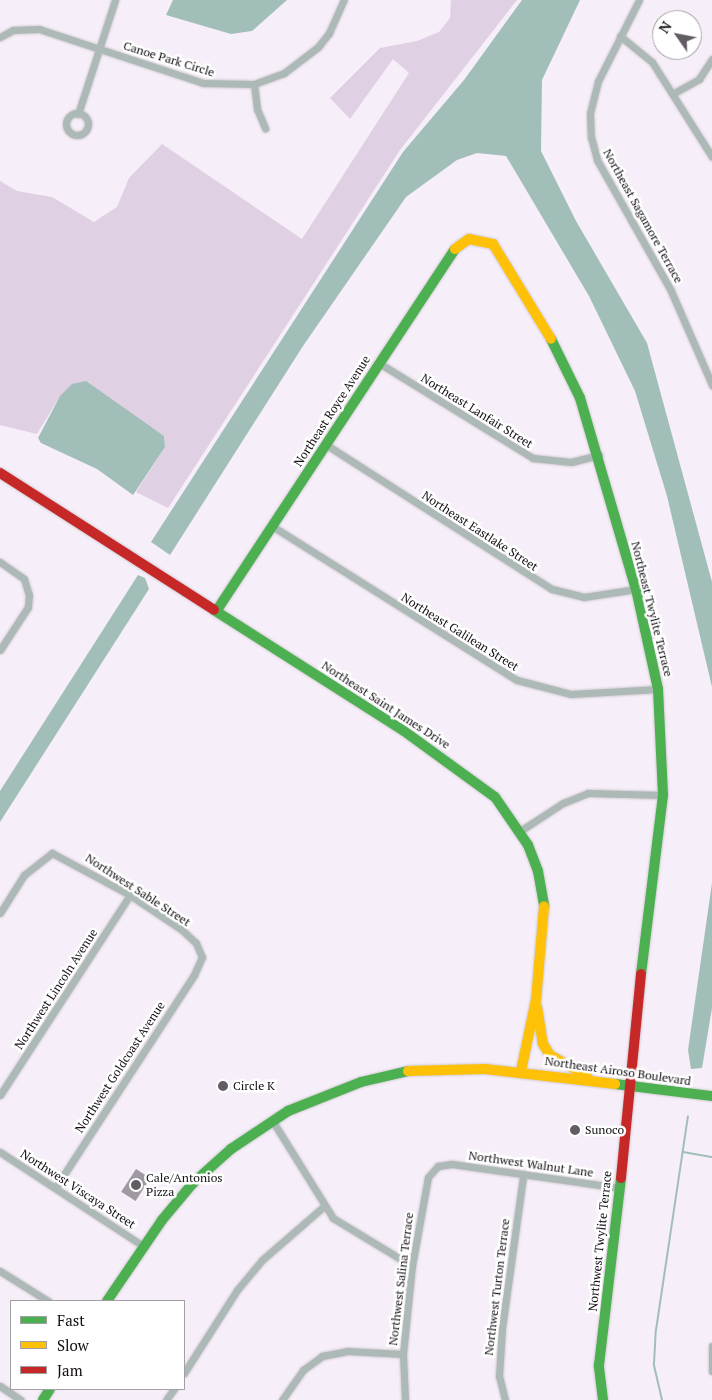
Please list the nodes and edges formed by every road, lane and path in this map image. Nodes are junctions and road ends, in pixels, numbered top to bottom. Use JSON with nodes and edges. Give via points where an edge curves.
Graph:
{"nodes":[{"id":1,"x":115,"y":0,"type":"edge"},
{"id":2,"x":344,"y":0,"type":"edge"},
{"id":3,"x":639,"y":0,"type":"edge"},
{"id":4,"x":0,"y":36,"type":"edge"},
{"id":5,"x":620,"y":36,"type":"junction"},
{"id":6,"x":98,"y":49,"type":"junction"},
{"id":7,"x":712,"y":59,"type":"edge"},
{"id":8,"x":254,"y":84,"type":"junction"},
{"id":9,"x":674,"y":93,"type":"junction"},
{"id":10,"x":78,"y":114,"type":"dead end"},
{"id":11,"x":265,"y":128,"type":"dead end"},
{"id":12,"x":712,"y":156,"type":"edge"},
{"id":13,"x":478,"y":239,"type":"joint"},
{"id":14,"x":378,"y":363,"type":"junction"},
{"id":15,"x":712,"y":385,"type":"edge"},
{"id":16,"x":325,"y":444,"type":"junction"},
{"id":17,"x":599,"y":456,"type":"junction"},
{"id":18,"x":0,"y":468,"type":"edge"},
{"id":19,"x":0,"y":473,"type":"edge"},
{"id":20,"x":16,"y":482,"type":"junction"},
{"id":21,"x":272,"y":526,"type":"junction"},
{"id":22,"x":0,"y":562,"type":"edge"},
{"id":23,"x":636,"y":589,"type":"junction"},
{"id":24,"x":217,"y":610,"type":"junction"},
{"id":25,"x":0,"y":650,"type":"edge"},
{"id":26,"x":658,"y":689,"type":"junction"},
{"id":27,"x":663,"y":795,"type":"junction"},
{"id":28,"x":520,"y":831,"type":"junction"},
{"id":29,"x":130,"y":895,"type":"junction"},
{"id":30,"x":0,"y":913,"type":"edge"},
{"id":31,"x":202,"y":957,"type":"joint"},
{"id":32,"x":536,"y":1000,"type":"junction"},
{"id":33,"x":521,"y":1071,"type":"junction"},
{"id":34,"x":595,"y":1080,"type":"junction"},
{"id":35,"x":627,"y":1084,"type":"junction"},
{"id":36,"x":0,"y":1096,"type":"edge"},
{"id":37,"x":712,"y":1096,"type":"edge"},
{"id":38,"x":272,"y":1120,"type":"junction"},
{"id":39,"x":0,"y":1152,"type":"edge"},
{"id":40,"x":438,"y":1166,"type":"joint"},
{"id":41,"x":523,"y":1176,"type":"junction"},
{"id":42,"x":55,"y":1188,"type":"junction"},
{"id":43,"x":620,"y":1188,"type":"junction"},
{"id":44,"x":323,"y":1207,"type":"junction"},
{"id":45,"x":143,"y":1246,"type":"junction"},
{"id":46,"x":412,"y":1266,"type":"junction"},
{"id":47,"x":0,"y":1270,"type":"edge"},
{"id":48,"x":46,"y":1300,"type":"edge"},
{"id":49,"x":108,"y":1300,"type":"edge"},
{"id":50,"x":712,"y":1346,"type":"edge"},
{"id":51,"x":403,"y":1354,"type":"junction"},
{"id":52,"x":185,"y":1371,"type":"edge"},
{"id":53,"x":712,"y":1371,"type":"edge"},
{"id":54,"x":0,"y":1386,"type":"edge"},
{"id":55,"x":21,"y":1400,"type":"edge"},
{"id":56,"x":282,"y":1400,"type":"edge"},
{"id":57,"x":405,"y":1400,"type":"edge"},
{"id":58,"x":504,"y":1400,"type":"edge"},
{"id":59,"x":603,"y":1400,"type":"edge"}],
"edges":[{"from":1,"to":6,"type":"street"},
{"from":2,"to":8,"type":"street","name":"Canoe Park Circle","via":[[329,33],[318,47],[284,73]]},
{"from":3,"to":5,"type":"street","name":"Northeast Sagamore Terrace"},
{"from":4,"to":6,"type":"street","name":"Canoe Park Circle","via":[[13,30],[39,29]]},
{"from":5,"to":9,"type":"street","via":[[652,62]]},
{"from":5,"to":15,"type":"street","name":"Northeast Sagamore Terrace","via":[[598,81],[590,113],[590,137],[597,160],[671,291]]},
{"from":6,"to":8,"type":"street","name":"Canoe Park Circle","via":[[203,83]]},
{"from":6,"to":10,"type":"street"},
{"from":7,"to":9,"type":"street","via":[[699,79]]},
{"from":8,"to":11,"type":"street","via":[[257,109]]},
{"from":9,"to":12,"type":"street"},
{"from":13,"to":14,"type":"main road","name":"Northeast Royce Avenue","via":[[459,244],[449,253]]},
{"from":13,"to":17,"type":"main road","name":"Northeast Twylite Terrace","via":[[499,249],[566,364]]},
{"from":14,"to":16,"type":"main road","name":"Northeast Royce Avenue"},
{"from":14,"to":17,"type":"street","name":"Northeast Lanfair Street","via":[[533,458],[571,462]]},
{"from":16,"to":21,"type":"main road","name":"Northeast Royce Avenue"},
{"from":16,"to":23,"type":"street","name":"Northeast Eastlake Street","via":[[552,589],[584,597]]},
{"from":17,"to":23,"type":"main road","name":"Northeast Twylite Terrace"},
{"from":18,"to":20,"type":"main road","name":"Northeast Saint James Drive"},
{"from":19,"to":20,"type":"main road","name":"Northeast Saint James Drive"},
{"from":20,"to":24,"type":"main road","name":"Northeast Saint James Drive"},
{"from":21,"to":24,"type":"main road","name":"Northeast Royce Avenue"},
{"from":21,"to":26,"type":"street","name":"Northeast Galilean Street","via":[[517,680],[571,694]]},
{"from":22,"to":25,"type":"street","via":[[24,579],[29,595],[28,607]]},
{"from":23,"to":26,"type":"main road","name":"Northeast Twylite Terrace"},
{"from":24,"to":28,"type":"main road","name":"Northeast Saint James Drive","via":[[479,782]]},
{"from":26,"to":27,"type":"main road","name":"Northeast Twylite Terrace"},
{"from":27,"to":28,"type":"street","via":[[588,793],[563,803]]},
{"from":27,"to":35,"type":"main road","name":"Northeast Twylite Terrace"},
{"from":28,"to":32,"type":"main road","name":"Northeast Saint James Drive","via":[[538,871],[544,910]]},
{"from":29,"to":30,"type":"street","name":"Northwest Sable Street","via":[[52,853],[24,875]]},
{"from":29,"to":31,"type":"street","name":"Northwest Sable Street","via":[[182,930],[196,943]]},
{"from":29,"to":36,"type":"street","name":"Northwest Lincoln Avenue"},
{"from":31,"to":42,"type":"street","name":"Northwest Goldcoast Avenue","via":[[194,975]]},
{"from":32,"to":33,"type":"main road","name":"Northeast Saint James Drive"},
{"from":32,"to":34,"type":"main road","via":[[543,1044],[550,1055]]},
{"from":33,"to":34,"type":"main road","name":"Northeast Airoso Boulevard"},
{"from":33,"to":38,"type":"main road","name":"Northeast Airoso Boulevard","via":[[410,1071],[328,1093]]},
{"from":34,"to":35,"type":"main road","name":"Northeast Airoso Boulevard"},
{"from":35,"to":37,"type":"main road","name":"Northeast Airoso Boulevard"},
{"from":35,"to":43,"type":"main road","name":"Northwest Twylite Terrace"},
{"from":38,"to":44,"type":"street"},
{"from":38,"to":45,"type":"main road","name":"Northeast Airoso Boulevard","via":[[231,1149],[194,1183]]},
{"from":39,"to":42,"type":"street","name":"Northwest Viscaya Street"},
{"from":40,"to":41,"type":"street","name":"Northwest Walnut Lane","via":[[452,1164]]},
{"from":40,"to":46,"type":"street","name":"Northwest Salina Terrace","via":[[423,1187]]},
{"from":41,"to":43,"type":"street","name":"Northwest Walnut Lane"},
{"from":41,"to":58,"type":"street","name":"Northwest Turton Terrace","via":[[502,1328],[499,1376]]},
{"from":42,"to":45,"type":"street","name":"Northwest Viscaya Street"},
{"from":43,"to":59,"type":"main road","name":"Northwest Twylite Terrace","via":[[599,1365]]},
{"from":44,"to":46,"type":"street","via":[[333,1218]]},
{"from":44,"to":52,"type":"street","via":[[262,1260],[237,1290]]},
{"from":45,"to":49,"type":"main road","name":"Northeast Airoso Boulevard"},
{"from":46,"to":51,"type":"street","name":"Northwest Salina Terrace"},
{"from":47,"to":48,"type":"street"},
{"from":50,"to":53,"type":"street"},
{"from":51,"to":56,"type":"street","via":[[347,1352],[322,1356],[303,1370]]},
{"from":51,"to":57,"type":"street","name":"Northwest Salina Terrace"},
{"from":54,"to":55,"type":"street"}]}
